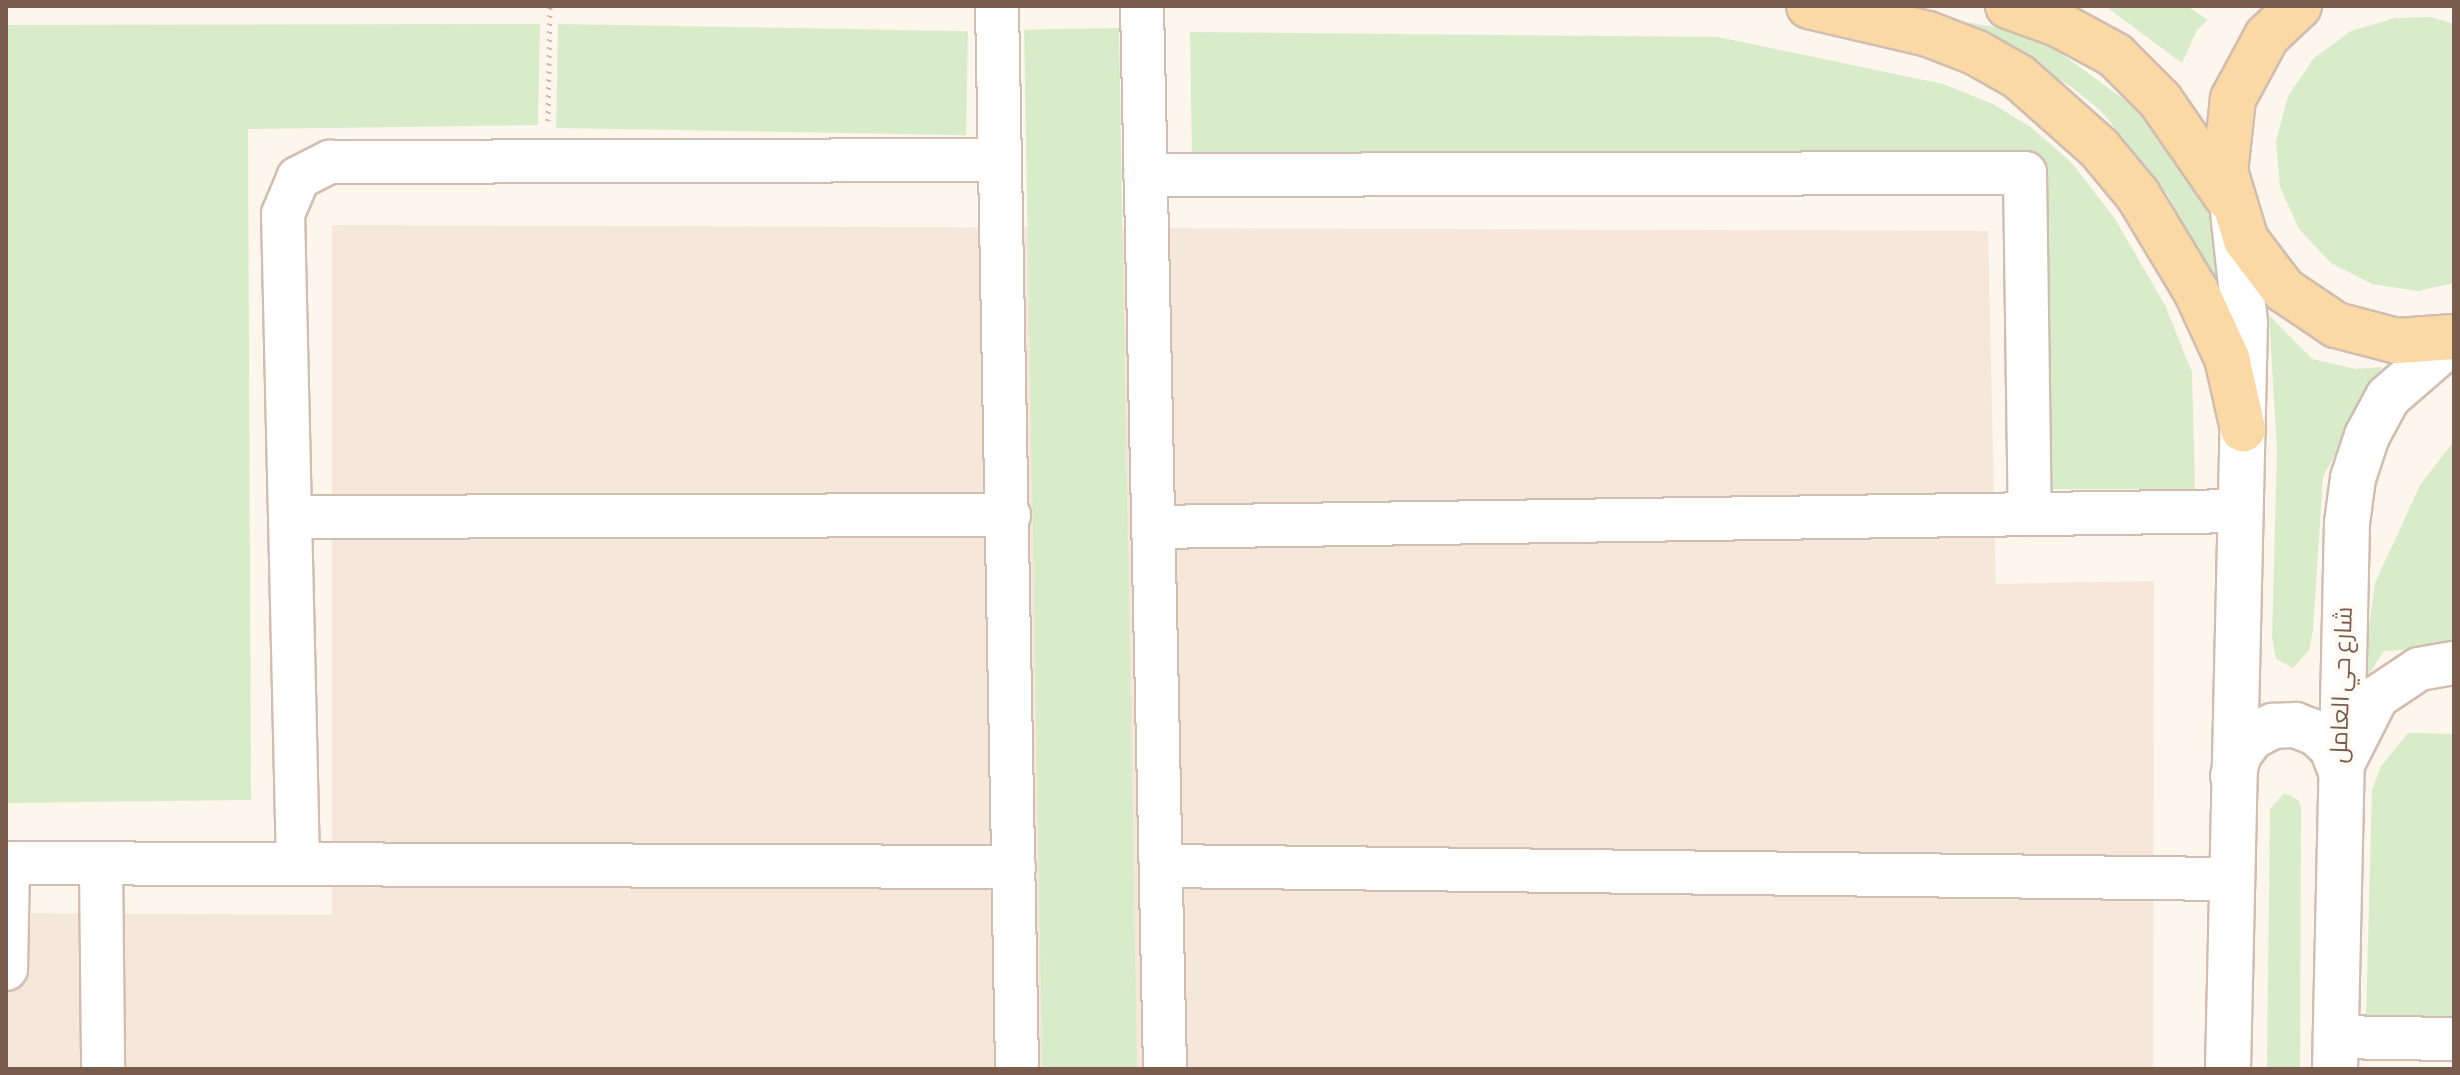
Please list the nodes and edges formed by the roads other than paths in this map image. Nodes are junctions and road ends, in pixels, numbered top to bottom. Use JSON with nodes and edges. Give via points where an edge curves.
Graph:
{"nodes":[{"id":1,"x":997,"y":6,"type":"edge"},
{"id":2,"x":1142,"y":6,"type":"edge"},
{"id":3,"x":1809,"y":6,"type":"edge"},
{"id":4,"x":2008,"y":6,"type":"edge"},
{"id":5,"x":2299,"y":6,"type":"edge"},
{"id":6,"x":1000,"y":160,"type":"junction"},
{"id":7,"x":1145,"y":175,"type":"junction"},
{"id":8,"x":2232,"y":206,"type":"junction"},
{"id":9,"x":2454,"y":339,"type":"edge"},
{"id":10,"x":2243,"y":429,"type":"junction"},
{"id":11,"x":2240,"y":511,"type":"junction"},
{"id":12,"x":2030,"y":514,"type":"junction"},
{"id":13,"x":1009,"y":515,"type":"junction"},
{"id":14,"x":292,"y":517,"type":"junction"},
{"id":15,"x":1153,"y":527,"type":"junction"},
{"id":16,"x":2454,"y":663,"type":"edge"},
{"id":17,"x":2340,"y":769,"type":"junction"},
{"id":18,"x":2233,"y":776,"type":"junction"},
{"id":19,"x":7,"y":863,"type":"edge"},
{"id":20,"x":101,"y":863,"type":"junction"},
{"id":21,"x":298,"y":864,"type":"junction"},
{"id":22,"x":1161,"y":866,"type":"junction"},
{"id":23,"x":1014,"y":867,"type":"junction"},
{"id":24,"x":2232,"y":879,"type":"junction"},
{"id":25,"x":6,"y":969,"type":"edge"},
{"id":26,"x":2454,"y":1039,"type":"edge"},
{"id":27,"x":2335,"y":1053,"type":"edge"},
{"id":28,"x":103,"y":1069,"type":"edge"},
{"id":29,"x":1017,"y":1069,"type":"edge"},
{"id":30,"x":1165,"y":1069,"type":"edge"},
{"id":31,"x":2228,"y":1069,"type":"edge"}],
"edges":[{"from":1,"to":6,"type":"street"},
{"from":2,"to":7,"type":"street"},
{"from":3,"to":10,"type":"main road","via":[[1928,34],[1975,52],[2019,77],[2099,148],[2146,206],[2196,291],[2227,358]]},
{"from":4,"to":8,"type":"main road","via":[[2090,39],[2126,65],[2189,136]]},
{"from":5,"to":8,"type":"main road","via":[[2267,36],[2233,99],[2225,159]]},
{"from":6,"to":13,"type":"street"},
{"from":6,"to":14,"type":"street","via":[[330,162],[298,178],[283,214]]},
{"from":7,"to":12,"type":"street","via":[[2025,173]]},
{"from":7,"to":15,"type":"street"},
{"from":8,"to":9,"type":"main road","via":[[2263,267],[2308,310],[2366,336]]},
{"from":8,"to":10,"type":"main road","via":[[2242,272]]},
{"from":9,"to":17,"type":"main road","name":"شارع حي العامل","via":[[2388,397],[2353,478]]},
{"from":10,"to":11,"type":"main road"},
{"from":11,"to":12,"type":"street"},
{"from":11,"to":18,"type":"main road"},
{"from":12,"to":15,"type":"street"},
{"from":13,"to":14,"type":"street"},
{"from":13,"to":23,"type":"street"},
{"from":14,"to":21,"type":"street"},
{"from":15,"to":22,"type":"street"},
{"from":16,"to":17,"type":"street","via":[[2419,669],[2377,697]]},
{"from":17,"to":18,"type":"main road","via":[[2332,748],[2316,733],[2295,725],[2273,726],[2252,737],[2239,754]]},
{"from":17,"to":27,"type":"main road","name":"شارع حي العامل"},
{"from":18,"to":24,"type":"main road"},
{"from":19,"to":20,"type":"street"},
{"from":19,"to":25,"type":"street"},
{"from":20,"to":21,"type":"street"},
{"from":20,"to":28,"type":"street"},
{"from":21,"to":23,"type":"street"},
{"from":22,"to":24,"type":"street"},
{"from":22,"to":30,"type":"street"},
{"from":23,"to":29,"type":"street"},
{"from":24,"to":31,"type":"main road"},
{"from":26,"to":27,"type":"street"}]}
